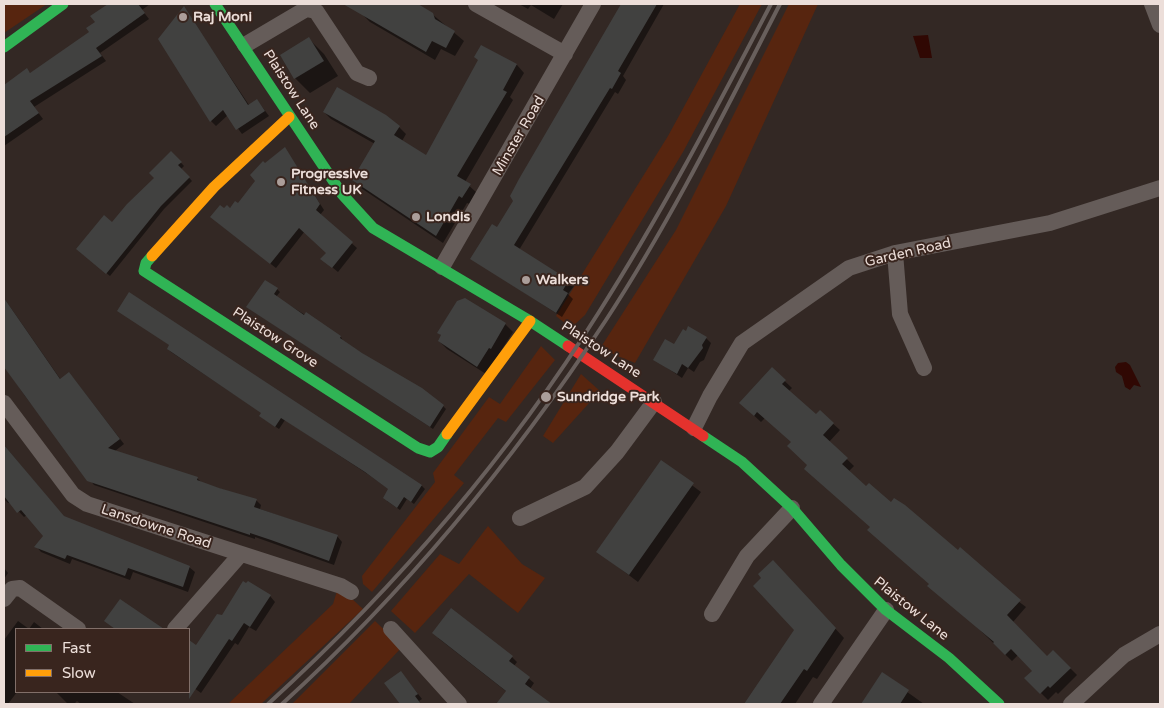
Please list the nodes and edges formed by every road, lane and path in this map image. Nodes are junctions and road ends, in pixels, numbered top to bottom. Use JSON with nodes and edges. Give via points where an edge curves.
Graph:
{"nodes":[{"id":1,"x":63,"y":4,"type":"edge"},
{"id":2,"x":215,"y":4,"type":"edge"},
{"id":3,"x":476,"y":4,"type":"edge"},
{"id":4,"x":594,"y":4,"type":"edge"},
{"id":5,"x":1152,"y":4,"type":"edge"},
{"id":6,"x":1160,"y":25,"type":"edge"},
{"id":7,"x":245,"y":45,"type":"junction"},
{"id":8,"x":4,"y":46,"type":"edge"},
{"id":9,"x":565,"y":54,"type":"junction"},
{"id":10,"x":368,"y":78,"type":"dead end"},
{"id":11,"x":289,"y":117,"type":"junction"},
{"id":12,"x":1160,"y":188,"type":"edge"},
{"id":13,"x":895,"y":253,"type":"junction"},
{"id":14,"x":442,"y":267,"type":"junction"},
{"id":15,"x":530,"y":321,"type":"junction"},
{"id":16,"x":924,"y":368,"type":"dead end"},
{"id":17,"x":654,"y":402,"type":"junction"},
{"id":18,"x":4,"y":403,"type":"edge"},
{"id":19,"x":694,"y":428,"type":"junction"},
{"id":20,"x":792,"y":508,"type":"junction"},
{"id":21,"x":520,"y":518,"type":"dead end"},
{"id":22,"x":240,"y":555,"type":"junction"},
{"id":23,"x":351,"y":592,"type":"dead end"},
{"id":24,"x":4,"y":599,"type":"edge"},
{"id":25,"x":886,"y":610,"type":"junction"},
{"id":26,"x":712,"y":614,"type":"dead end"},
{"id":27,"x":77,"y":628,"type":"edge"},
{"id":28,"x":176,"y":628,"type":"edge"},
{"id":29,"x":391,"y":629,"type":"dead end"},
{"id":30,"x":1160,"y":634,"type":"edge"},
{"id":31,"x":459,"y":704,"type":"edge"},
{"id":32,"x":821,"y":704,"type":"edge"},
{"id":33,"x":999,"y":704,"type":"edge"},
{"id":34,"x":1071,"y":704,"type":"edge"}],
"edges":[{"from":1,"to":8,"type":"street"},
{"from":2,"to":7,"type":"street","name":"Plaistow Lane"},
{"from":3,"to":9,"type":"street"},
{"from":4,"to":9,"type":"street","name":"Minster Road"},
{"from":5,"to":6,"type":"street"},
{"from":7,"to":10,"type":"street","via":[[306,9],[316,11],[357,73]]},
{"from":7,"to":11,"type":"street","name":"Plaistow Lane"},
{"from":9,"to":14,"type":"street","name":"Minster Road"},
{"from":11,"to":14,"type":"street","name":"Plaistow Lane","via":[[353,211],[373,228]]},
{"from":11,"to":15,"type":"street","name":"Plaistow Grove","via":[[250,150],[179,223],[146,264],[144,271],[418,448],[430,452],[438,447]]},
{"from":12,"to":13,"type":"street","name":"Garden Road","via":[[1050,222]]},
{"from":13,"to":16,"type":"street","via":[[900,314]]},
{"from":13,"to":19,"type":"street","name":"Garden Road","via":[[849,268],[742,343]]},
{"from":14,"to":15,"type":"street","name":"Plaistow Lane"},
{"from":15,"to":17,"type":"street","name":"Plaistow Lane"},
{"from":17,"to":19,"type":"street","name":"Plaistow Lane"},
{"from":17,"to":21,"type":"street","via":[[617,452],[585,487]]},
{"from":18,"to":22,"type":"street","name":"Lansdowne Road","via":[[73,495],[87,504]]},
{"from":19,"to":20,"type":"street","name":"Plaistow Lane","via":[[742,462]]},
{"from":20,"to":25,"type":"street","name":"Plaistow Lane","via":[[841,565]]},
{"from":20,"to":26,"type":"street","via":[[747,556]]},
{"from":22,"to":23,"type":"street","name":"Lansdowne Road","via":[[341,586]]},
{"from":22,"to":28,"type":"street"},
{"from":24,"to":27,"type":"street","via":[[12,589],[20,588]]},
{"from":25,"to":32,"type":"street"},
{"from":25,"to":33,"type":"street","name":"Plaistow Lane","via":[[949,658]]},
{"from":29,"to":31,"type":"street"},
{"from":30,"to":34,"type":"street","via":[[1124,655]]}]}
